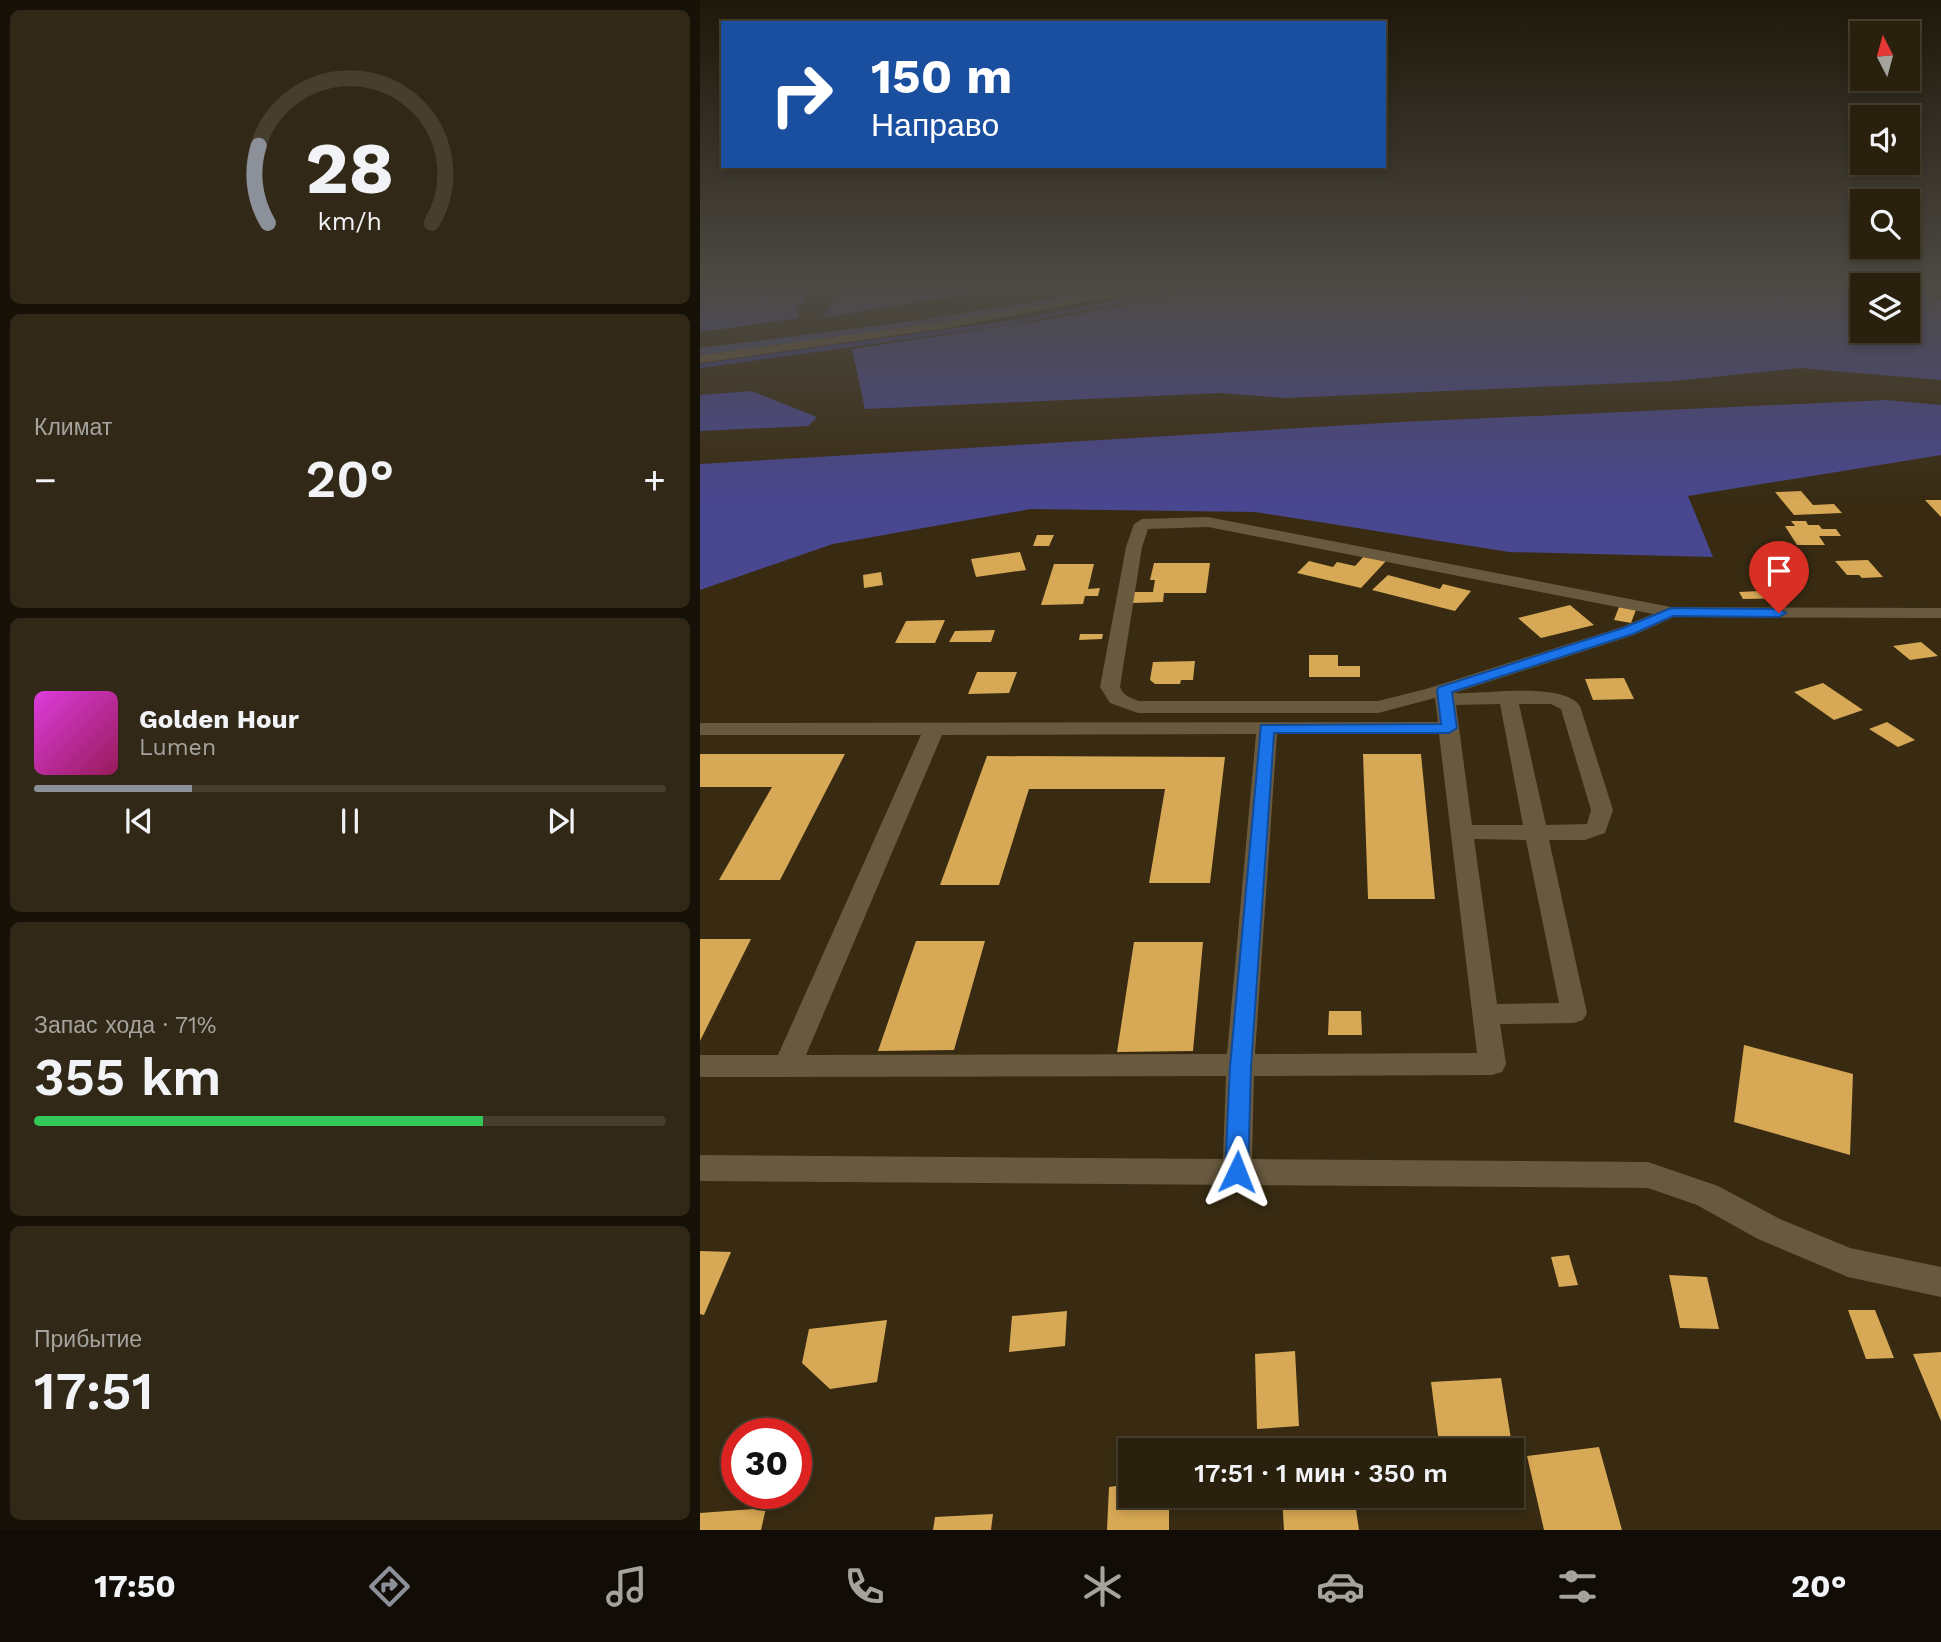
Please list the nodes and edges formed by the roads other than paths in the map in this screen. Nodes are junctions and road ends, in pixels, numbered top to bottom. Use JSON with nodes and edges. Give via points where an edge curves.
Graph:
{"nodes":[{"id":1,"x":1671,"y":612,"type":"junction"},
{"id":2,"x":1941,"y":613,"type":"edge"},
{"id":3,"x":1445,"y":694,"type":"junction"},
{"id":4,"x":1508,"y":698,"type":"junction"},
{"id":5,"x":1267,"y":728,"type":"junction"},
{"id":6,"x":1449,"y":728,"type":"junction"},
{"id":7,"x":700,"y":729,"type":"edge"},
{"id":8,"x":934,"y":729,"type":"junction"},
{"id":9,"x":1462,"y":832,"type":"junction"},
{"id":10,"x":1536,"y":832,"type":"junction"},
{"id":11,"x":1486,"y":1014,"type":"junction"},
{"id":12,"x":700,"y":1066,"type":"edge"},
{"id":13,"x":787,"y":1066,"type":"junction"},
{"id":14,"x":1240,"y":1067,"type":"junction"},
{"id":15,"x":700,"y":1168,"type":"edge"},
{"id":16,"x":1237,"y":1172,"type":"junction"},
{"id":17,"x":1941,"y":1282,"type":"edge"}],
"edges":[{"from":1,"to":2,"type":"street"},
{"from":1,"to":3,"type":"street"},
{"from":1,"to":3,"type":"street","via":[[1208,522],[1142,523],[1110,687],[1122,702],[1138,707],[1378,707]]},
{"from":3,"to":4,"type":"street"},
{"from":3,"to":6,"type":"street"},
{"from":4,"to":10,"type":"street"},
{"from":4,"to":10,"type":"street","via":[[1555,698],[1570,706],[1602,810],[1597,828],[1585,833]]},
{"from":5,"to":6,"type":"street"},
{"from":5,"to":8,"type":"street"},
{"from":5,"to":14,"type":"street"},
{"from":6,"to":9,"type":"street"},
{"from":7,"to":8,"type":"street"},
{"from":8,"to":13,"type":"street"},
{"from":9,"to":10,"type":"street"},
{"from":9,"to":11,"type":"street"},
{"from":10,"to":11,"type":"street","via":[[1574,1013]]},
{"from":11,"to":14,"type":"street","via":[[1492,1064]]},
{"from":12,"to":13,"type":"street"},
{"from":13,"to":14,"type":"street"},
{"from":14,"to":16,"type":"street"},
{"from":15,"to":16,"type":"street"},
{"from":16,"to":17,"type":"street","via":[[1648,1175],[1707,1195],[1769,1229],[1848,1262]]}]}
